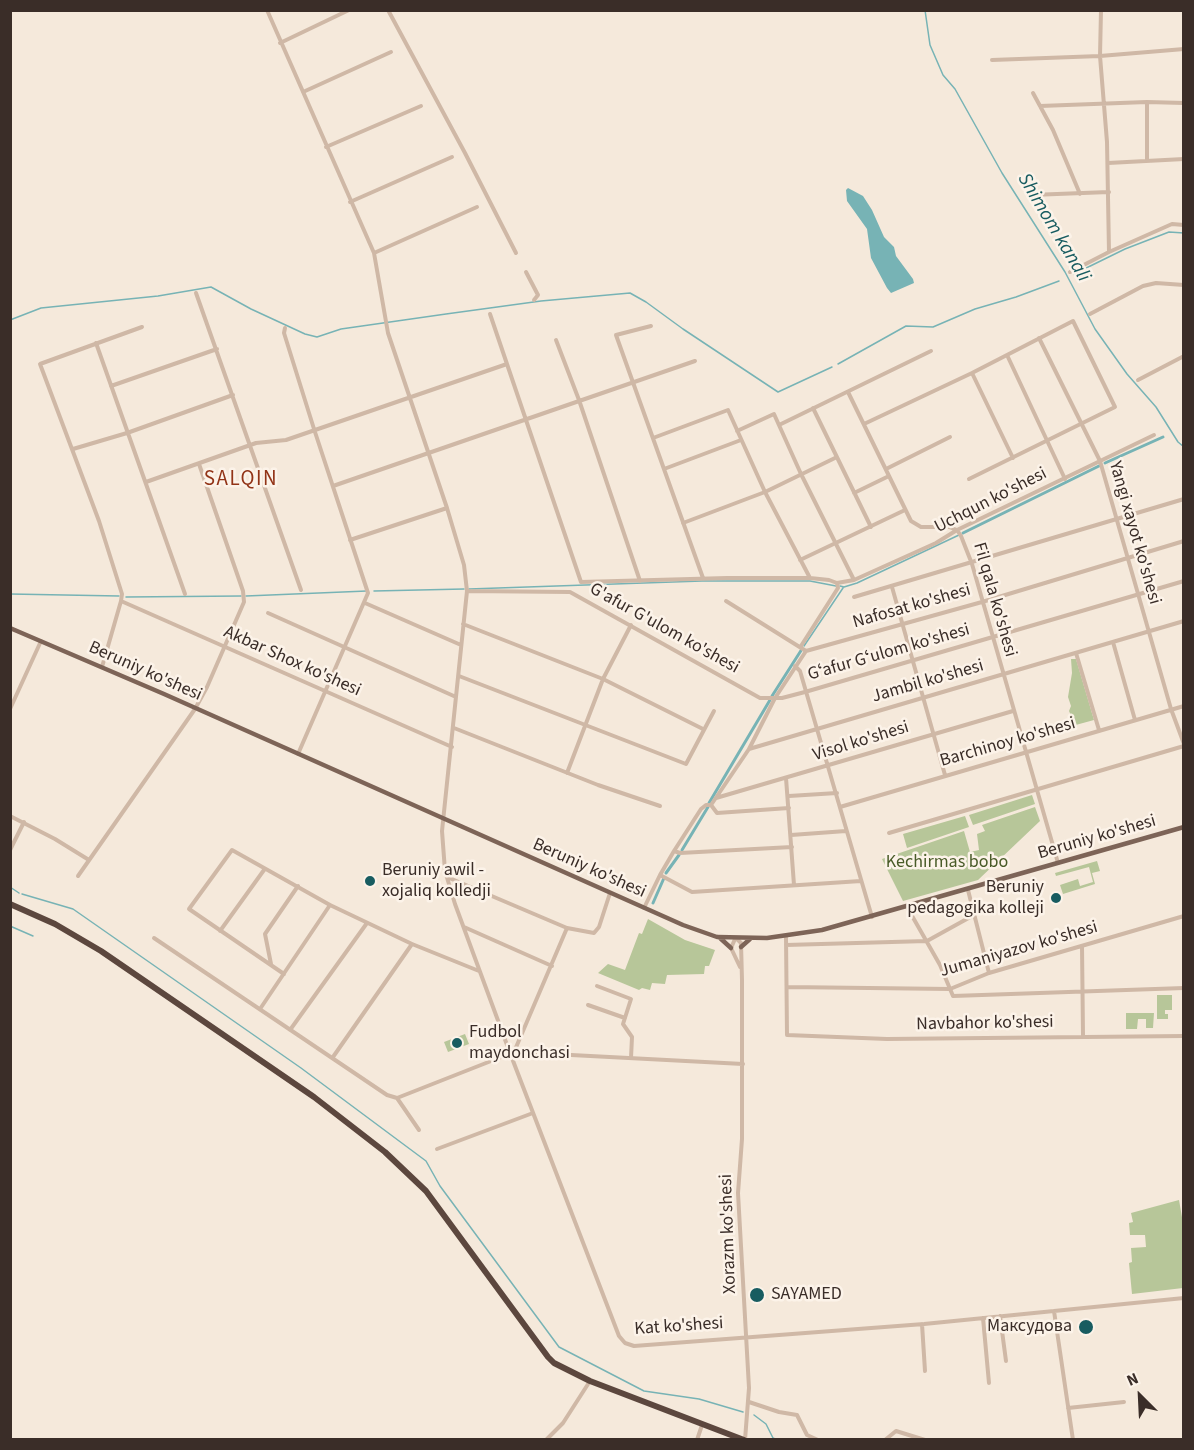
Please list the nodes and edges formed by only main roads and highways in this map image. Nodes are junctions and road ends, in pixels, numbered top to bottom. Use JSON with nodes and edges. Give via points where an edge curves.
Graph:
{"nodes":[{"id":1,"x":10,"y":628,"type":"edge"},
{"id":2,"x":1183,"y":828,"type":"edge"},
{"id":3,"x":10,"y":904,"type":"edge"},
{"id":4,"x":717,"y":937,"type":"junction"},
{"id":5,"x":751,"y":939,"type":"junction"},
{"id":6,"x":741,"y":947,"type":"road end"},
{"id":7,"x":731,"y":948,"type":"road end"},
{"id":8,"x":745,"y":1440,"type":"edge"}],
"edges":[{"from":1,"to":4,"type":"main road","name":"Beruniy ko'shesi","via":[[700,933]]},
{"from":2,"to":5,"type":"main road","name":"Beruniy ko'shesi","via":[[872,917],[786,937]]},
{"from":3,"to":8,"type":"highway","via":[[55,924],[100,951],[314,1097],[385,1152],[426,1191],[548,1357],[563,1368]]},
{"from":4,"to":5,"type":"main road","name":"Beruniy ko'shesi"},
{"from":4,"to":7,"type":"main road"},
{"from":5,"to":6,"type":"main road"}]}
